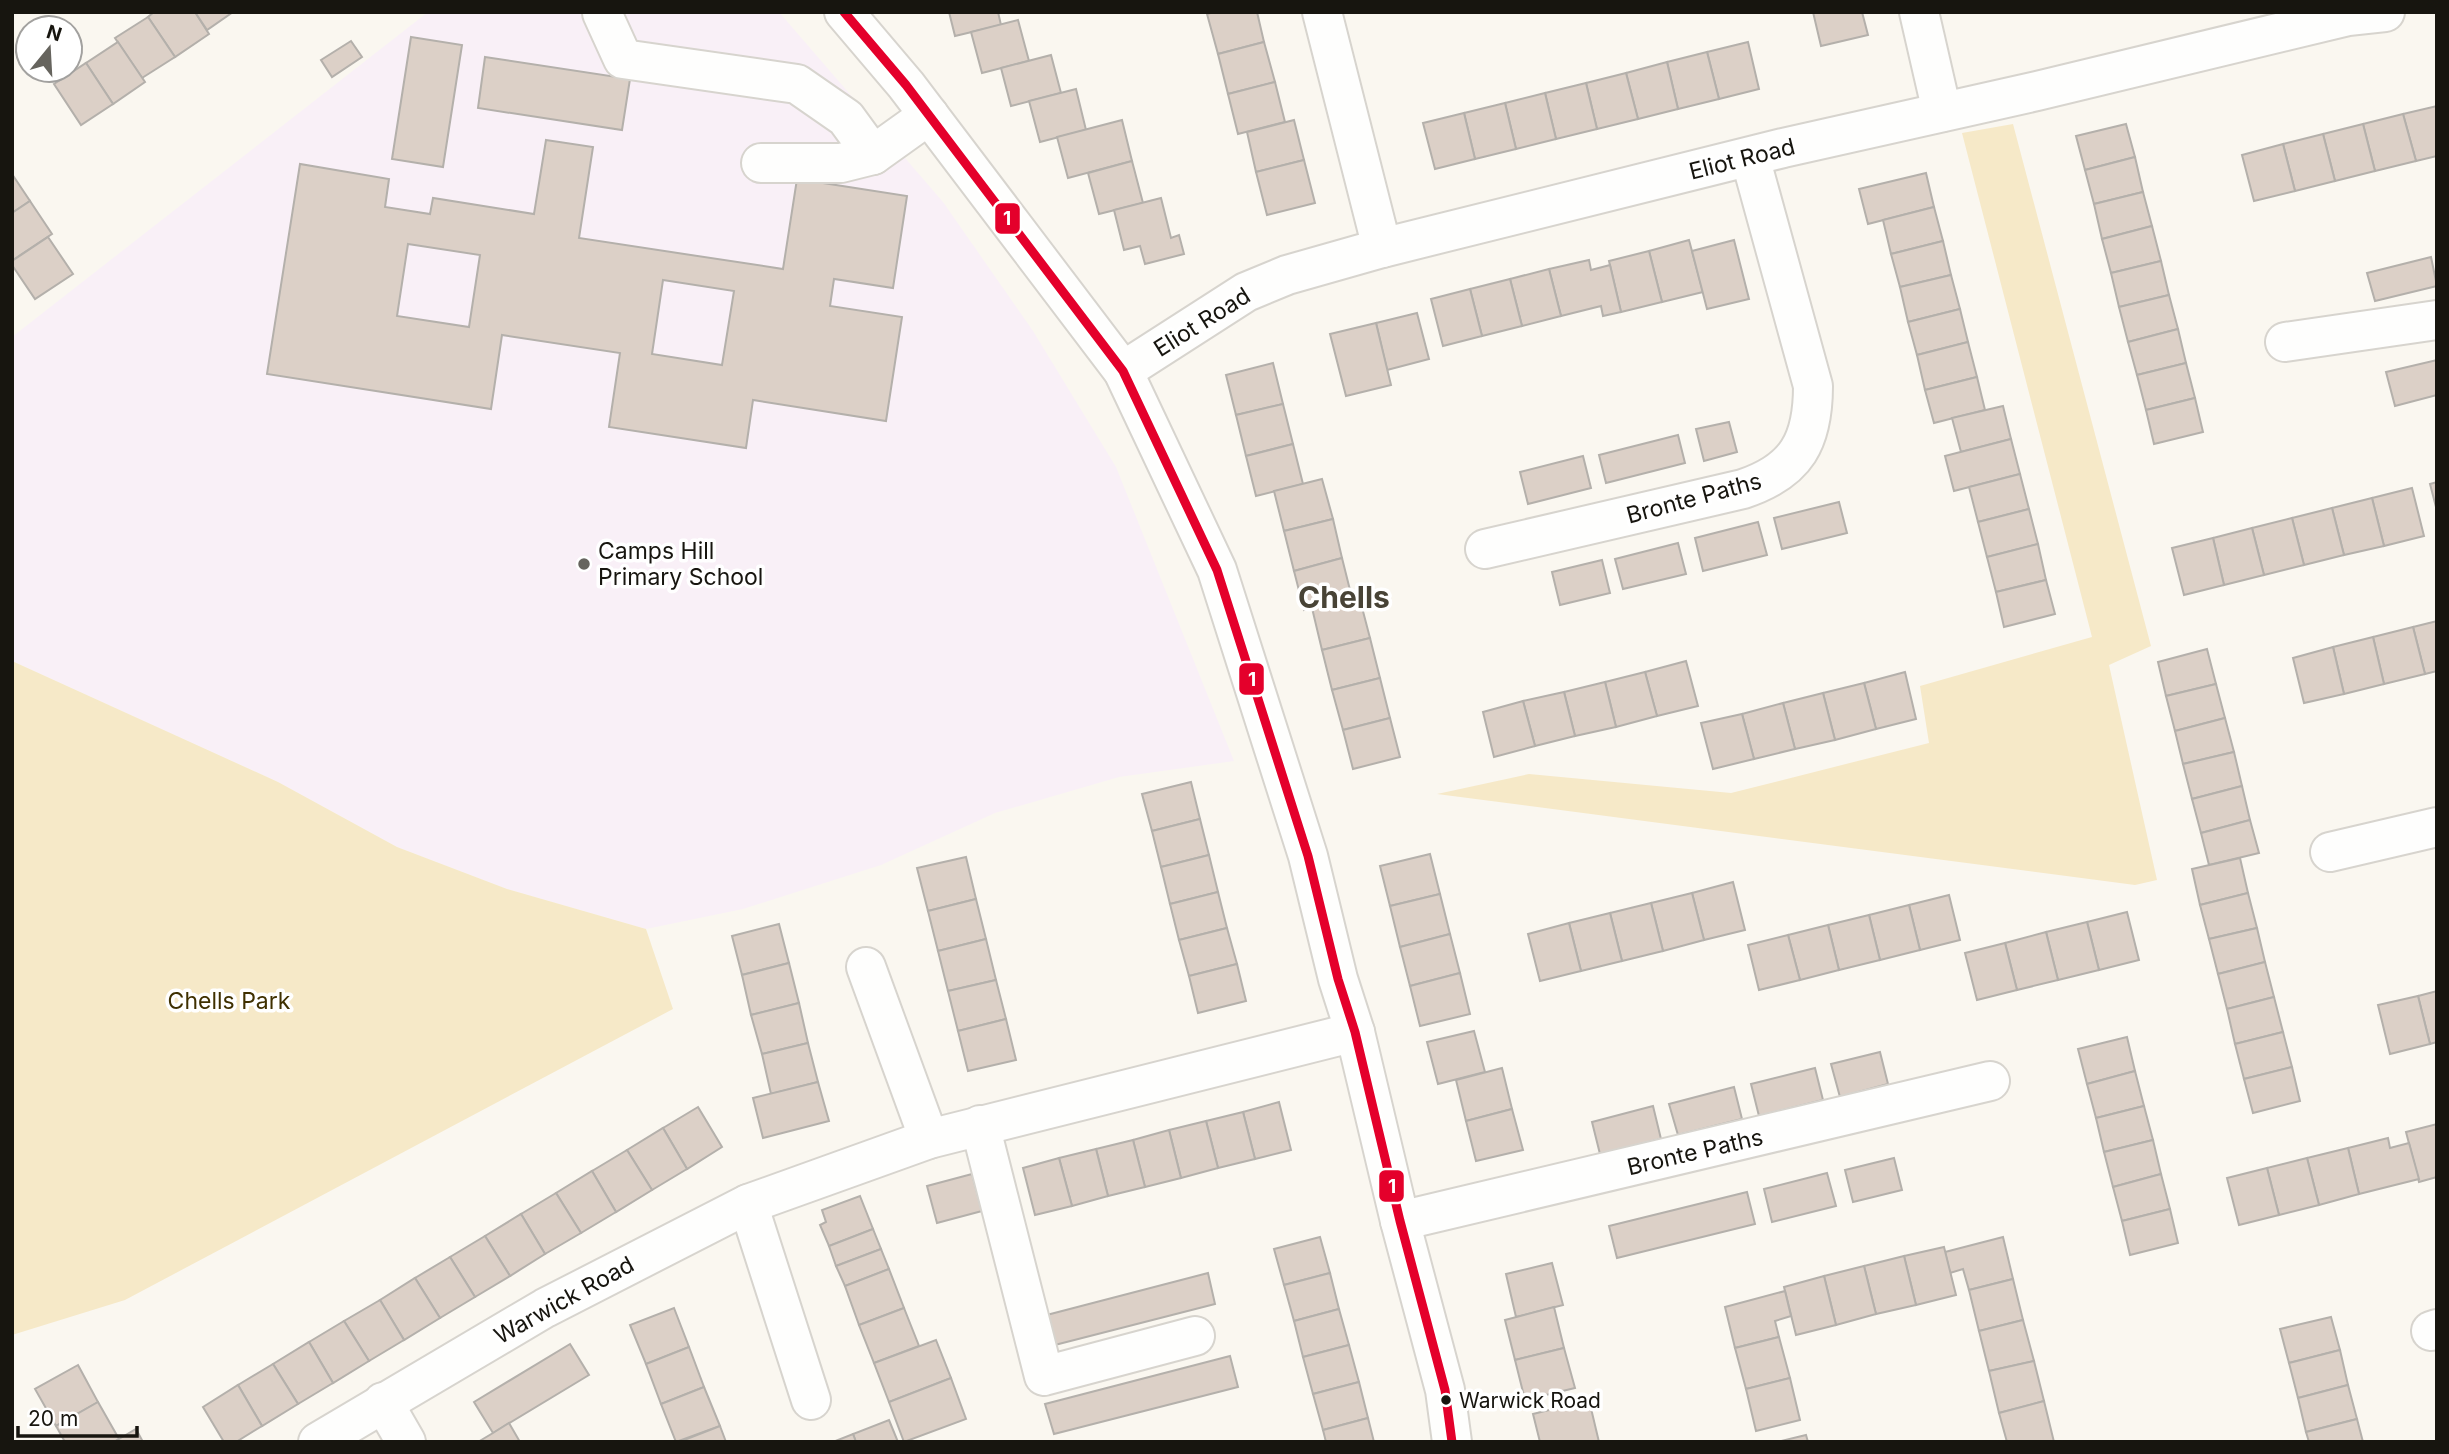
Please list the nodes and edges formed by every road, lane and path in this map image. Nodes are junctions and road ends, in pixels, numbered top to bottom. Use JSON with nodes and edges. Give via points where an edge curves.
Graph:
{"nodes":[{"id":1,"x":844,"y":12,"type":"edge"},
{"id":2,"x":1322,"y":12,"type":"edge"},
{"id":3,"x":1919,"y":12,"type":"edge"},
{"id":4,"x":2385,"y":12,"type":"edge"},
{"id":5,"x":602,"y":13,"type":"edge"},
{"id":6,"x":1942,"y":112,"type":"junction"},
{"id":7,"x":929,"y":115,"type":"junction"},
{"id":8,"x":873,"y":155,"type":"junction"},
{"id":9,"x":1750,"y":156,"type":"junction"},
{"id":10,"x":761,"y":163,"type":"dead end"},
{"id":11,"x":1381,"y":248,"type":"junction"},
{"id":12,"x":2437,"y":320,"type":"edge"},
{"id":13,"x":2285,"y":342,"type":"dead end"},
{"id":14,"x":1123,"y":372,"type":"junction"},
{"id":15,"x":1485,"y":549,"type":"dead end"},
{"id":16,"x":2437,"y":827,"type":"edge"},
{"id":17,"x":2330,"y":852,"type":"dead end"},
{"id":18,"x":866,"y":967,"type":"dead end"},
{"id":19,"x":1355,"y":1032,"type":"junction"},
{"id":20,"x":1990,"y":1081,"type":"dead end"},
{"id":21,"x":980,"y":1125,"type":"junction"},
{"id":22,"x":929,"y":1139,"type":"junction"},
{"id":23,"x":748,"y":1204,"type":"junction"},
{"id":24,"x":1400,"y":1222,"type":"junction"},
{"id":25,"x":1195,"y":1336,"type":"dead end"},
{"id":26,"x":811,"y":1400,"type":"dead end"},
{"id":27,"x":383,"y":1402,"type":"junction"},
{"id":28,"x":318,"y":1442,"type":"edge"},
{"id":29,"x":406,"y":1442,"type":"edge"},
{"id":30,"x":1452,"y":1442,"type":"edge"}],
"edges":[{"from":1,"to":7,"type":"street"},
{"from":2,"to":11,"type":"street"},
{"from":3,"to":6,"type":"street"},
{"from":4,"to":6,"type":"street","name":"Eliot Road","via":[[2348,16]]},
{"from":5,"to":8,"type":"street","via":[[623,59],[797,85],[846,118]]},
{"from":6,"to":9,"type":"street","name":"Eliot Road"},
{"from":7,"to":8,"type":"street"},
{"from":7,"to":14,"type":"street"},
{"from":8,"to":10,"type":"street","via":[[841,163]]},
{"from":9,"to":11,"type":"street","name":"Eliot Road"},
{"from":9,"to":15,"type":"street","name":"Bronte Paths","via":[[1812,386],[1810,423],[1793,460],[1780,472],[1744,489]]},
{"from":11,"to":14,"type":"street","name":"Eliot Road","via":[[1246,292]]},
{"from":12,"to":13,"type":"street"},
{"from":14,"to":19,"type":"street","via":[[1217,570],[1308,856]]},
{"from":16,"to":17,"type":"street"},
{"from":18,"to":22,"type":"street"},
{"from":19,"to":21,"type":"street","name":"Warwick Road"},
{"from":19,"to":24,"type":"street"},
{"from":20,"to":24,"type":"street","name":"Bronte Paths"},
{"from":21,"to":22,"type":"street","name":"Warwick Road"},
{"from":21,"to":25,"type":"street","via":[[1044,1376]]},
{"from":22,"to":23,"type":"street","name":"Warwick Road"},
{"from":23,"to":26,"type":"street"},
{"from":23,"to":27,"type":"street","name":"Warwick Road","via":[[545,1308]]},
{"from":24,"to":30,"type":"street","via":[[1445,1390]]},
{"from":27,"to":28,"type":"street","name":"Warwick Road"},
{"from":27,"to":29,"type":"street"}]}
